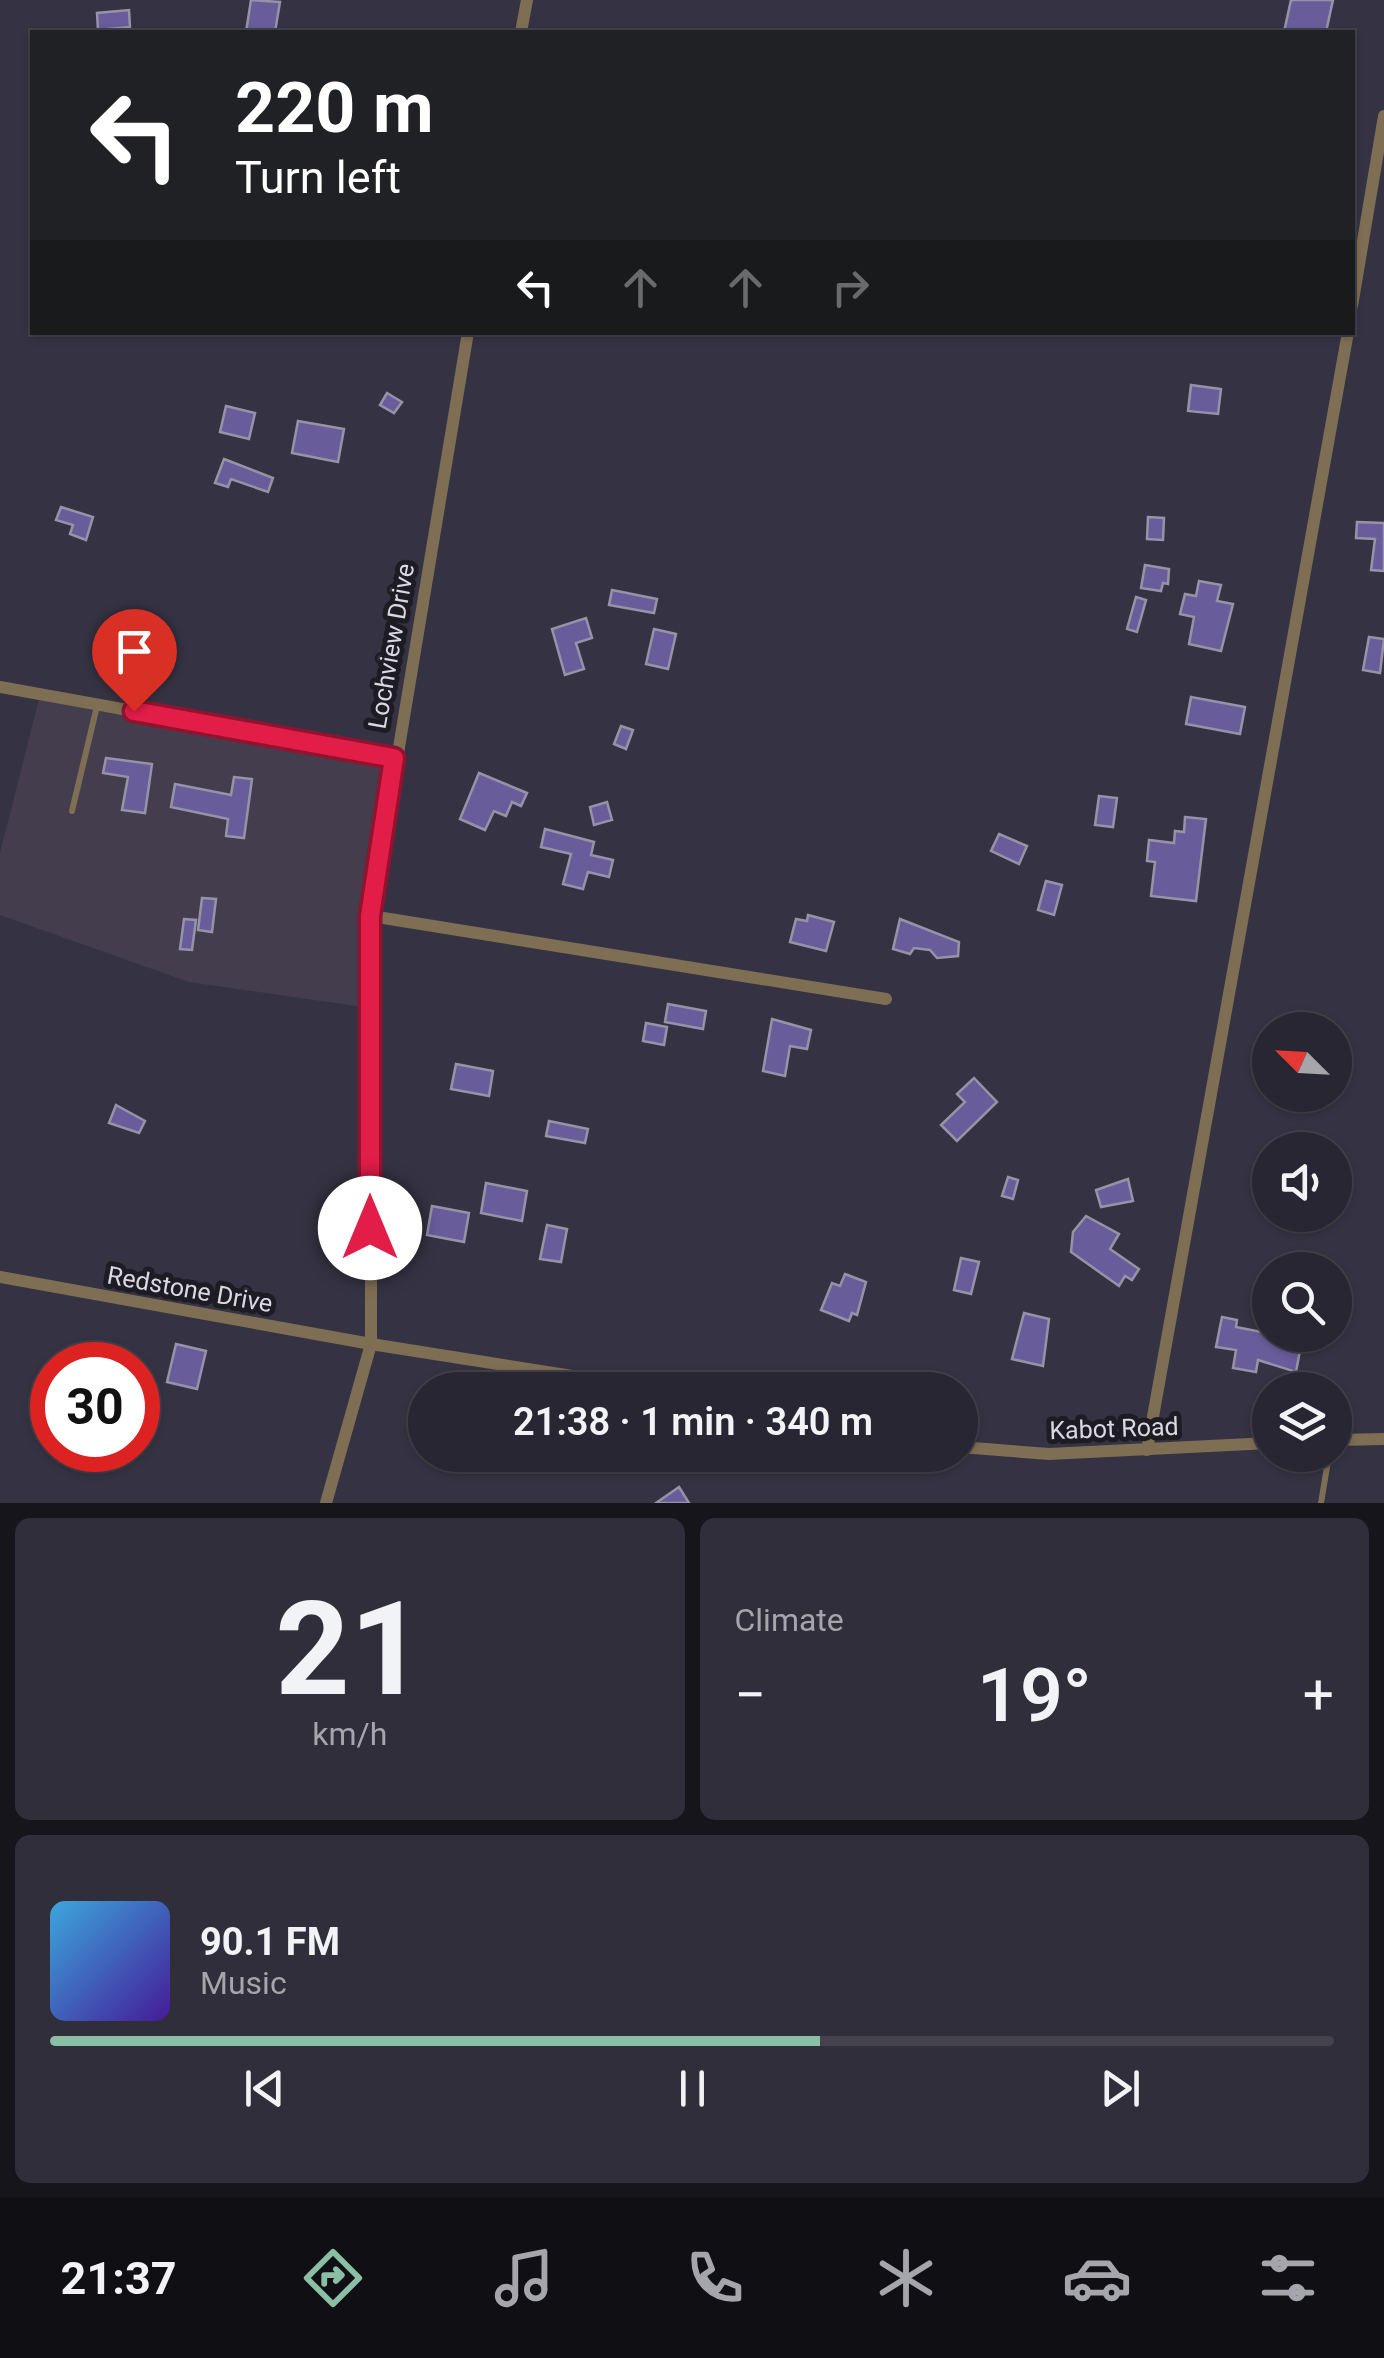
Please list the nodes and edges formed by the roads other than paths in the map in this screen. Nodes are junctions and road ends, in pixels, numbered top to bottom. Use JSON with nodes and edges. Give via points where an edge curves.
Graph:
{"nodes":[{"id":1,"x":526,"y":0,"type":"edge"},
{"id":2,"x":521,"y":30,"type":"edge"},
{"id":3,"x":1384,"y":116,"type":"edge"},
{"id":4,"x":1355,"y":288,"type":"edge"},
{"id":5,"x":467,"y":335,"type":"edge"},
{"id":6,"x":1347,"y":335,"type":"edge"},
{"id":7,"x":0,"y":687,"type":"edge"},
{"id":8,"x":97,"y":704,"type":"junction"},
{"id":9,"x":394,"y":758,"type":"junction"},
{"id":10,"x":72,"y":811,"type":"dead end"},
{"id":11,"x":370,"y":916,"type":"junction"},
{"id":12,"x":886,"y":999,"type":"dead end"},
{"id":13,"x":0,"y":1277,"type":"edge"},
{"id":14,"x":371,"y":1344,"type":"junction"},
{"id":15,"x":548,"y":1372,"type":"edge"},
{"id":16,"x":1384,"y":1439,"type":"edge"},
{"id":17,"x":1352,"y":1440,"type":"edge"},
{"id":18,"x":1252,"y":1444,"type":"edge"},
{"id":19,"x":978,"y":1448,"type":"edge"},
{"id":20,"x":1148,"y":1450,"type":"junction"},
{"id":21,"x":1326,"y":1472,"type":"edge"},
{"id":22,"x":326,"y":1503,"type":"edge"},
{"id":23,"x":1321,"y":1503,"type":"edge"}],
"edges":[{"from":1,"to":2,"type":"street"},
{"from":3,"to":4,"type":"street"},
{"from":5,"to":9,"type":"street","name":"Lochview Drive"},
{"from":6,"to":20,"type":"street"},
{"from":7,"to":8,"type":"street"},
{"from":8,"to":9,"type":"street"},
{"from":8,"to":10,"type":"lane"},
{"from":9,"to":11,"type":"street","name":"Lochview Drive"},
{"from":11,"to":12,"type":"street"},
{"from":11,"to":14,"type":"street","name":"Lochview Drive"},
{"from":13,"to":14,"type":"street","name":"Redstone Drive"},
{"from":14,"to":15,"type":"street"},
{"from":14,"to":22,"type":"street","name":"Lochview Drive"},
{"from":16,"to":17,"type":"street"},
{"from":18,"to":20,"type":"street","name":"Kabot Road"},
{"from":19,"to":20,"type":"street","name":"Kabot Road"},
{"from":21,"to":23,"type":"lane"}]}
